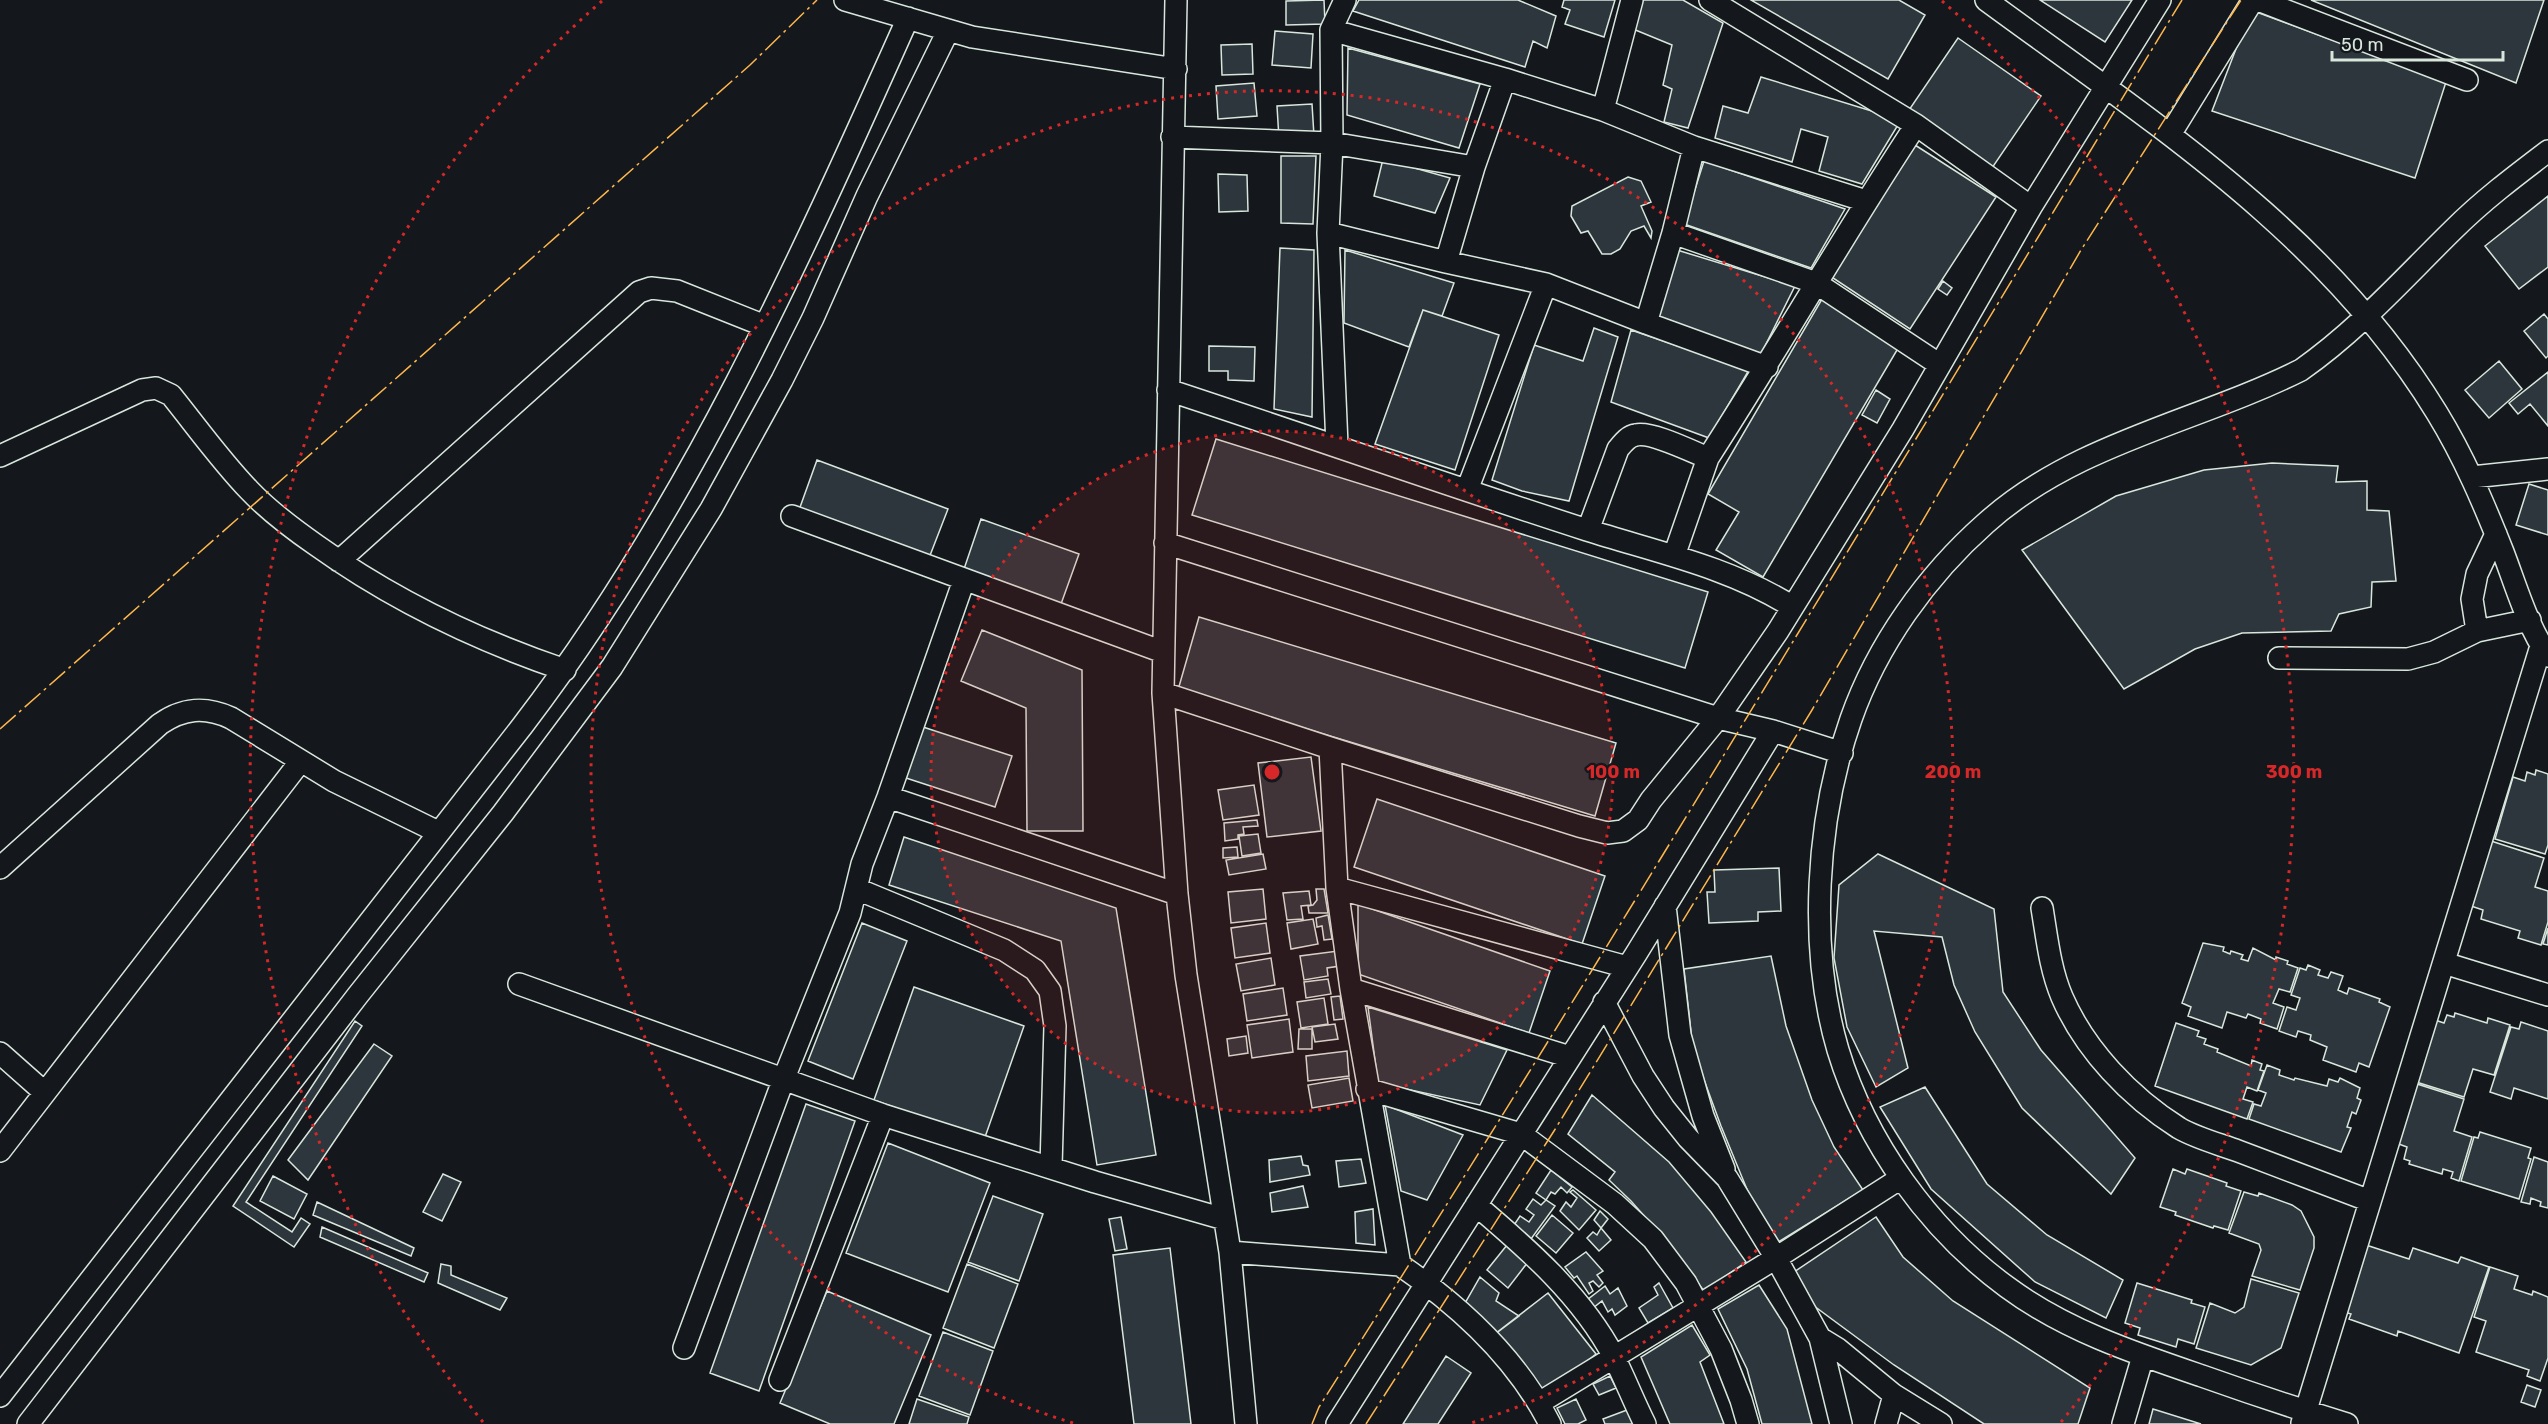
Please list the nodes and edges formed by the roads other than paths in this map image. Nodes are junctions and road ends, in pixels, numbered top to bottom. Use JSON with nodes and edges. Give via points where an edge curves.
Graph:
{"nodes":[{"id":1,"x":845,"y":0,"type":"edge"},
{"id":2,"x":1176,"y":0,"type":"edge"},
{"id":3,"x":1345,"y":0,"type":"edge"},
{"id":4,"x":1632,"y":0,"type":"edge"},
{"id":5,"x":1710,"y":0,"type":"edge"},
{"id":6,"x":1986,"y":0,"type":"edge"},
{"id":7,"x":2160,"y":0,"type":"edge"},
{"id":8,"x":2253,"y":0,"type":"edge"},
{"id":9,"x":2258,"y":0,"type":"edge"},
{"id":10,"x":908,"y":18,"type":"junction"},
{"id":11,"x":1331,"y":30,"type":"junction"},
{"id":12,"x":948,"y":31,"type":"junction"},
{"id":13,"x":1176,"y":69,"type":"junction"},
{"id":14,"x":1505,"y":79,"type":"junction"},
{"id":15,"x":2466,"y":80,"type":"dead end"},
{"id":16,"x":2106,"y":88,"type":"junction"},
{"id":17,"x":1603,"y":110,"type":"junction"},
{"id":18,"x":1916,"y":125,"type":"junction"},
{"id":19,"x":2171,"y":133,"type":"junction"},
{"id":20,"x":1172,"y":137,"type":"junction"},
{"id":21,"x":1332,"y":143,"type":"junction"},
{"id":22,"x":1694,"y":147,"type":"junction"},
{"id":23,"x":2548,"y":151,"type":"edge"},
{"id":24,"x":1474,"y":167,"type":"junction"},
{"id":25,"x":1866,"y":201,"type":"junction"},
{"id":26,"x":2031,"y":207,"type":"junction"},
{"id":27,"x":1328,"y":233,"type":"junction"},
{"id":28,"x":1673,"y":233,"type":"junction"},
{"id":29,"x":1446,"y":262,"type":"junction"},
{"id":30,"x":1816,"y":283,"type":"junction"},
{"id":31,"x":1546,"y":284,"type":"junction"},
{"id":32,"x":2367,"y":317,"type":"junction"},
{"id":33,"x":1646,"y":323,"type":"junction"},
{"id":34,"x":765,"y":326,"type":"junction"},
{"id":35,"x":1940,"y":365,"type":"junction"},
{"id":36,"x":1767,"y":367,"type":"junction"},
{"id":37,"x":1168,"y":390,"type":"junction"},
{"id":38,"x":1337,"y":445,"type":"junction"},
{"id":39,"x":0,"y":456,"type":"edge"},
{"id":40,"x":1708,"y":458,"type":"junction"},
{"id":41,"x":2548,"y":469,"type":"edge"},
{"id":42,"x":2516,"y":472,"type":"junction"},
{"id":43,"x":2472,"y":477,"type":"junction"},
{"id":44,"x":2548,"y":481,"type":"edge"},
{"id":45,"x":1467,"y":490,"type":"junction"},
{"id":46,"x":792,"y":516,"type":"dead end"},
{"id":47,"x":1588,"y":530,"type":"junction"},
{"id":48,"x":2496,"y":534,"type":"junction"},
{"id":49,"x":1165,"y":543,"type":"junction"},
{"id":50,"x":1674,"y":555,"type":"junction"},
{"id":51,"x":339,"y":561,"type":"junction"},
{"id":52,"x":964,"y":579,"type":"junction"},
{"id":53,"x":1791,"y":606,"type":"junction"},
{"id":54,"x":2530,"y":620,"type":"junction"},
{"id":55,"x":2477,"y":631,"type":"junction"},
{"id":56,"x":2545,"y":651,"type":"edge"},
{"id":57,"x":1163,"y":652,"type":"junction"},
{"id":58,"x":2279,"y":658,"type":"dead end"},
{"id":59,"x":565,"y":670,"type":"junction"},
{"id":60,"x":1164,"y":693,"type":"junction"},
{"id":61,"x":1719,"y":718,"type":"junction"},
{"id":62,"x":1773,"y":731,"type":"junction"},
{"id":63,"x":1330,"y":748,"type":"junction"},
{"id":64,"x":1842,"y":753,"type":"junction"},
{"id":65,"x":300,"y":762,"type":"junction"},
{"id":66,"x":888,"y":797,"type":"junction"},
{"id":67,"x":438,"y":832,"type":"junction"},
{"id":68,"x":0,"y":868,"type":"edge"},
{"id":69,"x":1337,"y":888,"type":"junction"},
{"id":70,"x":857,"y":889,"type":"junction"},
{"id":71,"x":1177,"y":894,"type":"junction"},
{"id":72,"x":1665,"y":906,"type":"junction"},
{"id":73,"x":2042,"y":908,"type":"dead end"},
{"id":74,"x":2444,"y":963,"type":"junction"},
{"id":75,"x":1627,"y":967,"type":"junction"},
{"id":76,"x":519,"y":984,"type":"dead end"},
{"id":77,"x":1351,"y":989,"type":"junction"},
{"id":78,"x":2548,"y":995,"type":"edge"},
{"id":79,"x":1604,"y":1002,"type":"junction"},
{"id":80,"x":0,"y":1053,"type":"edge"},
{"id":81,"x":1570,"y":1057,"type":"junction"},
{"id":82,"x":784,"y":1078,"type":"junction"},
{"id":83,"x":1367,"y":1089,"type":"junction"},
{"id":84,"x":44,"y":1092,"type":"junction"},
{"id":85,"x":883,"y":1115,"type":"junction"},
{"id":86,"x":1521,"y":1134,"type":"junction"},
{"id":87,"x":0,"y":1151,"type":"edge"},
{"id":88,"x":1051,"y":1167,"type":"junction"},
{"id":89,"x":1727,"y":1178,"type":"junction"},
{"id":90,"x":1901,"y":1178,"type":"junction"},
{"id":91,"x":2370,"y":1201,"type":"junction"},
{"id":92,"x":1476,"y":1205,"type":"junction"},
{"id":93,"x":1224,"y":1219,"type":"junction"},
{"id":94,"x":1230,"y":1252,"type":"junction"},
{"id":95,"x":1776,"y":1258,"type":"junction"},
{"id":96,"x":1400,"y":1265,"type":"junction"},
{"id":97,"x":1428,"y":1284,"type":"junction"},
{"id":98,"x":1699,"y":1306,"type":"junction"},
{"id":99,"x":1820,"y":1338,"type":"junction"},
{"id":100,"x":684,"y":1348,"type":"dead end"},
{"id":101,"x":1613,"y":1356,"type":"junction"},
{"id":102,"x":2143,"y":1356,"type":"junction"},
{"id":103,"x":780,"y":1380,"type":"dead end"},
{"id":104,"x":1894,"y":1395,"type":"junction"},
{"id":105,"x":0,"y":1396,"type":"edge"},
{"id":106,"x":1539,"y":1403,"type":"junction"},
{"id":107,"x":2303,"y":1418,"type":"edge"},
{"id":108,"x":28,"y":1424,"type":"edge"},
{"id":109,"x":1246,"y":1424,"type":"edge"},
{"id":110,"x":1337,"y":1424,"type":"edge"},
{"id":111,"x":1550,"y":1424,"type":"edge"},
{"id":112,"x":1645,"y":1424,"type":"edge"},
{"id":113,"x":1748,"y":1424,"type":"edge"},
{"id":114,"x":1841,"y":1424,"type":"edge"},
{"id":115,"x":1886,"y":1424,"type":"edge"},
{"id":116,"x":1941,"y":1424,"type":"edge"},
{"id":117,"x":2123,"y":1424,"type":"edge"},
{"id":118,"x":2347,"y":1424,"type":"edge"}],
"edges":[{"from":1,"to":10,"type":"street"},
{"from":2,"to":13,"type":"street"},
{"from":3,"to":11,"type":"street"},
{"from":4,"to":17,"type":"street"},
{"from":5,"to":18,"type":"street"},
{"from":6,"to":16,"type":"street"},
{"from":7,"to":16,"type":"street"},
{"from":8,"to":19,"type":"street"},
{"from":9,"to":15,"type":"street"},
{"from":10,"to":12,"type":"street"},
{"from":10,"to":34,"type":"street","via":[[811,235]]},
{"from":11,"to":14,"type":"street"},
{"from":11,"to":21,"type":"street"},
{"from":12,"to":13,"type":"street"},
{"from":12,"to":108,"type":"street","via":[[783,380],[711,509],[612,667]]},
{"from":13,"to":20,"type":"street"},
{"from":14,"to":17,"type":"street"},
{"from":14,"to":24,"type":"street"},
{"from":16,"to":19,"type":"street"},
{"from":16,"to":26,"type":"street"},
{"from":17,"to":22,"type":"street"},
{"from":18,"to":25,"type":"street"},
{"from":18,"to":26,"type":"street"},
{"from":19,"to":32,"type":"street","via":[[2273,218],[2318,261]]},
{"from":20,"to":21,"type":"street"},
{"from":20,"to":37,"type":"street"},
{"from":21,"to":24,"type":"street"},
{"from":21,"to":27,"type":"street"},
{"from":22,"to":25,"type":"street"},
{"from":22,"to":28,"type":"street"},
{"from":23,"to":32,"type":"street","via":[[2486,200]]},
{"from":24,"to":29,"type":"street"},
{"from":25,"to":30,"type":"street"},
{"from":26,"to":35,"type":"street"},
{"from":27,"to":29,"type":"street"},
{"from":27,"to":38,"type":"street"},
{"from":28,"to":30,"type":"street"},
{"from":28,"to":33,"type":"street"},
{"from":29,"to":31,"type":"street"},
{"from":30,"to":35,"type":"street"},
{"from":30,"to":36,"type":"street"},
{"from":31,"to":33,"type":"street"},
{"from":31,"to":45,"type":"street"},
{"from":32,"to":43,"type":"street","via":[[2416,379]]},
{"from":32,"to":64,"type":"street","via":[[2301,370],[2080,462],[2006,506],[1950,557],[1891,636],[1851,718]]},
{"from":33,"to":36,"type":"street"},
{"from":34,"to":51,"type":"street","via":[[677,291],[658,288],[639,292]]},
{"from":34,"to":59,"type":"street","via":[[672,502]]},
{"from":35,"to":53,"type":"street"},
{"from":36,"to":40,"type":"street"},
{"from":37,"to":38,"type":"street"},
{"from":37,"to":49,"type":"street"},
{"from":38,"to":45,"type":"street"},
{"from":39,"to":51,"type":"street","via":[[142,390],[156,388],[171,394],[249,490]]},
{"from":40,"to":47,"type":"street","via":[[1648,435],[1637,434],[1627,439],[1618,449]]},
{"from":40,"to":50,"type":"street"},
{"from":41,"to":42,"type":"street"},
{"from":42,"to":43,"type":"street"},
{"from":42,"to":44,"type":"street"},
{"from":43,"to":48,"type":"street"},
{"from":45,"to":47,"type":"street"},
{"from":46,"to":52,"type":"street"},
{"from":47,"to":50,"type":"street"},
{"from":48,"to":54,"type":"street"},
{"from":48,"to":55,"type":"street","via":[[2477,574],[2472,599]]},
{"from":49,"to":57,"type":"street"},
{"from":49,"to":61,"type":"street"},
{"from":50,"to":53,"type":"street","via":[[1759,586]]},
{"from":51,"to":59,"type":"street","via":[[427,614]]},
{"from":52,"to":57,"type":"street"},
{"from":52,"to":66,"type":"street"},
{"from":53,"to":61,"type":"street"},
{"from":54,"to":55,"type":"street"},
{"from":54,"to":56,"type":"street"},
{"from":55,"to":58,"type":"street","via":[[2434,652],[2408,659]]},
{"from":56,"to":74,"type":"street"},
{"from":57,"to":60,"type":"street"},
{"from":59,"to":67,"type":"street"},
{"from":60,"to":63,"type":"street"},
{"from":60,"to":71,"type":"street"},
{"from":61,"to":62,"type":"street"},
{"from":61,"to":63,"type":"street","via":[[1650,800],[1638,820],[1623,831],[1607,833]]},
{"from":62,"to":64,"type":"street"},
{"from":62,"to":72,"type":"street"},
{"from":63,"to":69,"type":"street"},
{"from":64,"to":90,"type":"street","via":[[1823,844],[1819,894],[1828,1009],[1856,1099]]},
{"from":65,"to":67,"type":"street","via":[[368,800]]},
{"from":65,"to":68,"type":"street","via":[[217,711],[179,713],[160,724]]},
{"from":65,"to":84,"type":"street"},
{"from":66,"to":70,"type":"street","via":[[862,864]]},
{"from":66,"to":71,"type":"street"},
{"from":67,"to":105,"type":"street"},
{"from":69,"to":75,"type":"street"},
{"from":69,"to":77,"type":"street"},
{"from":70,"to":82,"type":"street"},
{"from":70,"to":88,"type":"street","via":[[1004,950],[1035,970],[1050,992],[1055,1026]]},
{"from":71,"to":93,"type":"street"},
{"from":72,"to":75,"type":"street"},
{"from":72,"to":89,"type":"street","via":[[1680,1035],[1703,1116]]},
{"from":73,"to":91,"type":"street","via":[[2062,996],[2076,1023],[2113,1073],[2142,1101],[2180,1129]]},
{"from":74,"to":78,"type":"street"},
{"from":74,"to":91,"type":"street"},
{"from":75,"to":79,"type":"street"},
{"from":76,"to":82,"type":"street"},
{"from":77,"to":81,"type":"street"},
{"from":77,"to":83,"type":"street"},
{"from":79,"to":81,"type":"street"},
{"from":79,"to":89,"type":"street","via":[[1664,1108]]},
{"from":80,"to":84,"type":"street"},
{"from":81,"to":86,"type":"street"},
{"from":82,"to":85,"type":"street"},
{"from":82,"to":100,"type":"street"},
{"from":83,"to":86,"type":"street"},
{"from":83,"to":96,"type":"street"},
{"from":84,"to":87,"type":"street"},
{"from":85,"to":88,"type":"street"},
{"from":85,"to":103,"type":"street"},
{"from":86,"to":92,"type":"street"},
{"from":86,"to":98,"type":"street","via":[[1616,1204],[1653,1239]]},
{"from":88,"to":93,"type":"street"},
{"from":89,"to":95,"type":"street"},
{"from":90,"to":95,"type":"street"},
{"from":90,"to":102,"type":"street","via":[[1958,1245],[2008,1288],[2076,1329]]},
{"from":91,"to":107,"type":"street"},
{"from":92,"to":97,"type":"street"},
{"from":92,"to":101,"type":"street","via":[[1555,1277]]},
{"from":93,"to":94,"type":"street"},
{"from":94,"to":96,"type":"street"},
{"from":94,"to":109,"type":"street"},
{"from":95,"to":98,"type":"street"},
{"from":95,"to":99,"type":"street"},
{"from":96,"to":97,"type":"street"},
{"from":97,"to":106,"type":"street","via":[[1507,1357]]},
{"from":97,"to":110,"type":"street"},
{"from":98,"to":101,"type":"street"},
{"from":98,"to":113,"type":"street","via":[[1721,1350]]},
{"from":99,"to":104,"type":"street"},
{"from":99,"to":114,"type":"street"},
{"from":101,"to":106,"type":"street"},
{"from":101,"to":112,"type":"street"},
{"from":102,"to":107,"type":"street"},
{"from":102,"to":117,"type":"street"},
{"from":104,"to":115,"type":"street"},
{"from":104,"to":116,"type":"street"},
{"from":106,"to":111,"type":"street"},
{"from":107,"to":118,"type":"street"}]}
